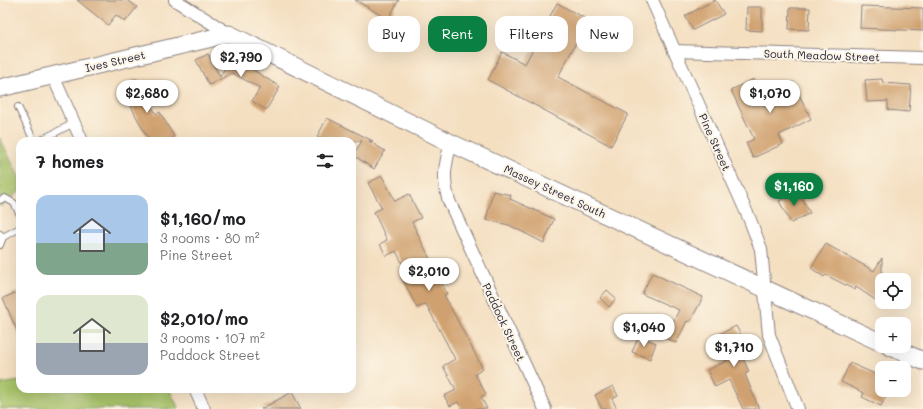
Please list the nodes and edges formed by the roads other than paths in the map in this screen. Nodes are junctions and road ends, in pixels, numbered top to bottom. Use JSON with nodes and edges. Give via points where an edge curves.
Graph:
{"nodes":[{"id":1,"x":175,"y":0,"type":"edge"},
{"id":2,"x":652,"y":0,"type":"edge"},
{"id":3,"x":229,"y":34,"type":"junction"},
{"id":4,"x":674,"y":51,"type":"junction"},
{"id":5,"x":923,"y":58,"type":"edge"},
{"id":6,"x":53,"y":76,"type":"junction"},
{"id":7,"x":0,"y":88,"type":"edge"},
{"id":8,"x":18,"y":107,"type":"dead end"},
{"id":9,"x":74,"y":123,"type":"junction"},
{"id":10,"x":32,"y":137,"type":"edge"},
{"id":11,"x":47,"y":137,"type":"edge"},
{"id":12,"x":80,"y":137,"type":"edge"},
{"id":13,"x":452,"y":143,"type":"junction"},
{"id":14,"x":0,"y":200,"type":"edge"},
{"id":15,"x":16,"y":207,"type":"edge"},
{"id":16,"x":16,"y":230,"type":"edge"},
{"id":17,"x":1,"y":236,"type":"edge"},
{"id":18,"x":0,"y":245,"type":"edge"},
{"id":19,"x":766,"y":288,"type":"junction"},
{"id":20,"x":875,"y":340,"type":"edge"},
{"id":21,"x":905,"y":353,"type":"edge"},
{"id":22,"x":923,"y":361,"type":"edge"},
{"id":23,"x":197,"y":393,"type":"edge"},
{"id":24,"x":204,"y":409,"type":"edge"},
{"id":25,"x":544,"y":409,"type":"edge"},
{"id":26,"x":798,"y":409,"type":"edge"}],
"edges":[{"from":1,"to":3,"type":"street"},
{"from":2,"to":4,"type":"street","name":"Pine Street"},
{"from":3,"to":6,"type":"street","name":"Ives Street"},
{"from":3,"to":13,"type":"street","name":"Massey Street South"},
{"from":4,"to":5,"type":"street","name":"South Meadow Street"},
{"from":4,"to":19,"type":"street","name":"Pine Street","via":[[756,235],[761,249]]},
{"from":6,"to":7,"type":"street","name":"Ives Street"},
{"from":6,"to":9,"type":"street"},
{"from":8,"to":10,"type":"lane"},
{"from":9,"to":11,"type":"lane"},
{"from":9,"to":12,"type":"street"},
{"from":13,"to":19,"type":"street","name":"Massey Street South"},
{"from":13,"to":25,"type":"street","name":"Paddock Street","via":[[444,176],[449,201]]},
{"from":14,"to":15,"type":"lane","via":[[5,198]]},
{"from":16,"to":17,"type":"lane"},
{"from":17,"to":18,"type":"lane"},
{"from":19,"to":20,"type":"street","name":"Massey Street South"},
{"from":19,"to":26,"type":"street","name":"Pine Street","via":[[769,335]]},
{"from":21,"to":22,"type":"street"},
{"from":23,"to":24,"type":"street"}]}
